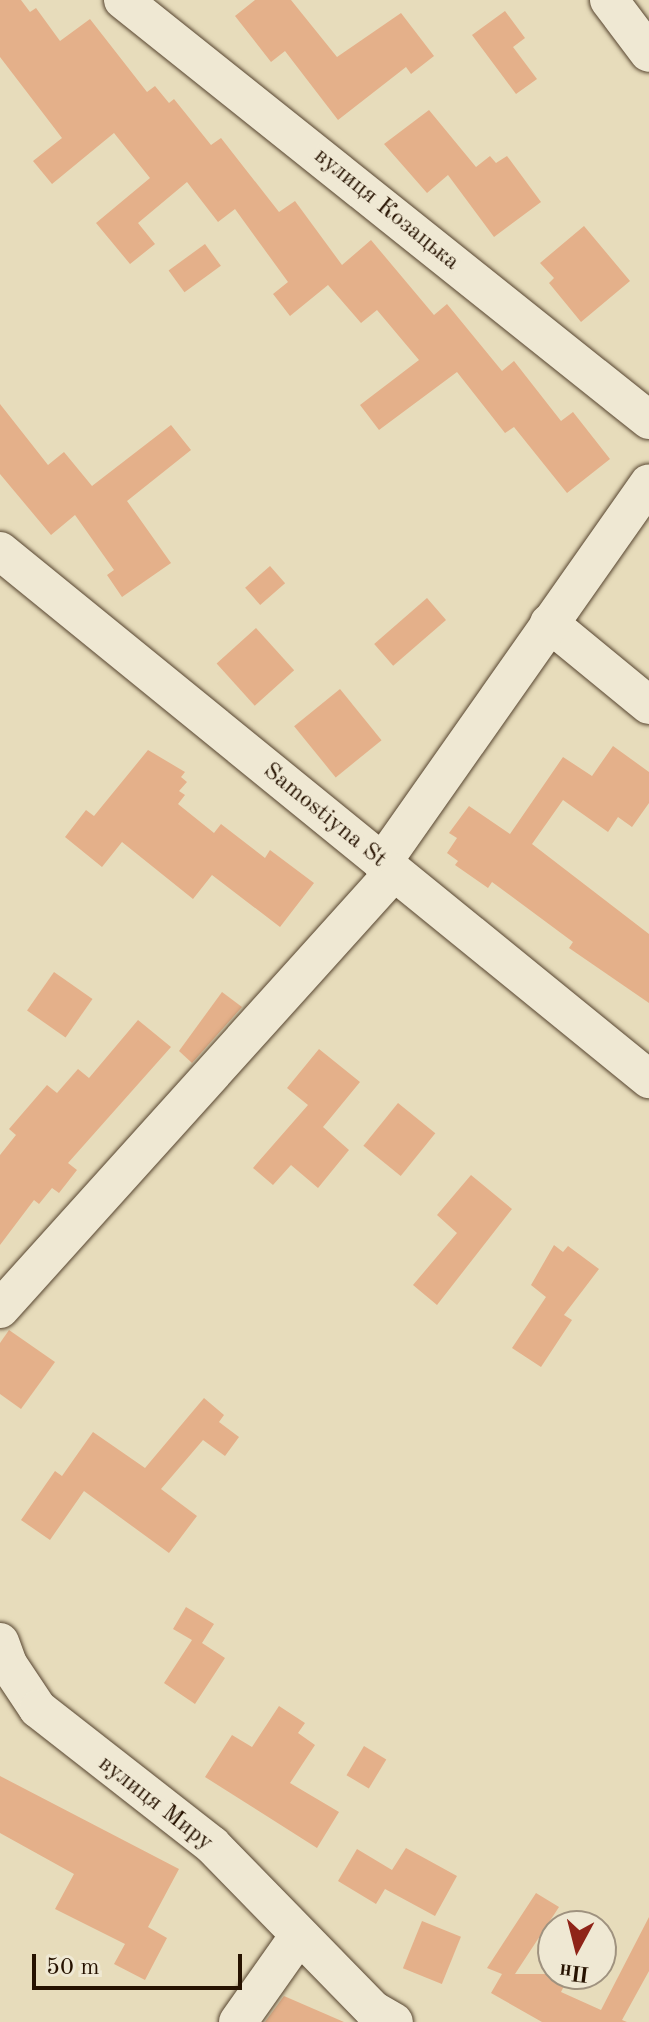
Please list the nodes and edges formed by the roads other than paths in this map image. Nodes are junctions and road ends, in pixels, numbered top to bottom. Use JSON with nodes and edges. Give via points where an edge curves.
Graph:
{"nodes":[{"id":1,"x":123,"y":0,"type":"edge"},
{"id":2,"x":609,"y":0,"type":"edge"},
{"id":3,"x":649,"y":53,"type":"edge"},
{"id":4,"x":649,"y":420,"type":"edge"},
{"id":5,"x":649,"y":483,"type":"edge"},
{"id":6,"x":0,"y":551,"type":"edge"},
{"id":7,"x":549,"y":623,"type":"junction"},
{"id":8,"x":649,"y":705,"type":"edge"},
{"id":9,"x":388,"y":868,"type":"junction"},
{"id":10,"x":649,"y":1079,"type":"edge"},
{"id":11,"x":0,"y":1309,"type":"edge"},
{"id":12,"x":0,"y":1642,"type":"edge"},
{"id":13,"x":298,"y":1937,"type":"junction"},
{"id":14,"x":238,"y":2022,"type":"edge"},
{"id":15,"x":394,"y":2022,"type":"edge"}],
"edges":[{"from":1,"to":4,"type":"street","name":"вулиця Козацька"},
{"from":2,"to":3,"type":"street"},
{"from":5,"to":7,"type":"street"},
{"from":6,"to":9,"type":"street","name":"Samostiyna St"},
{"from":7,"to":8,"type":"street"},
{"from":7,"to":9,"type":"street"},
{"from":9,"to":10,"type":"street","name":"Samostiyna St"},
{"from":9,"to":11,"type":"street"},
{"from":12,"to":13,"type":"street","name":"вулиця Миру","via":[[38,1709],[212,1845]]},
{"from":13,"to":14,"type":"street"},
{"from":13,"to":15,"type":"street","name":"вулиця Миру","via":[[373,2010]]}]}
